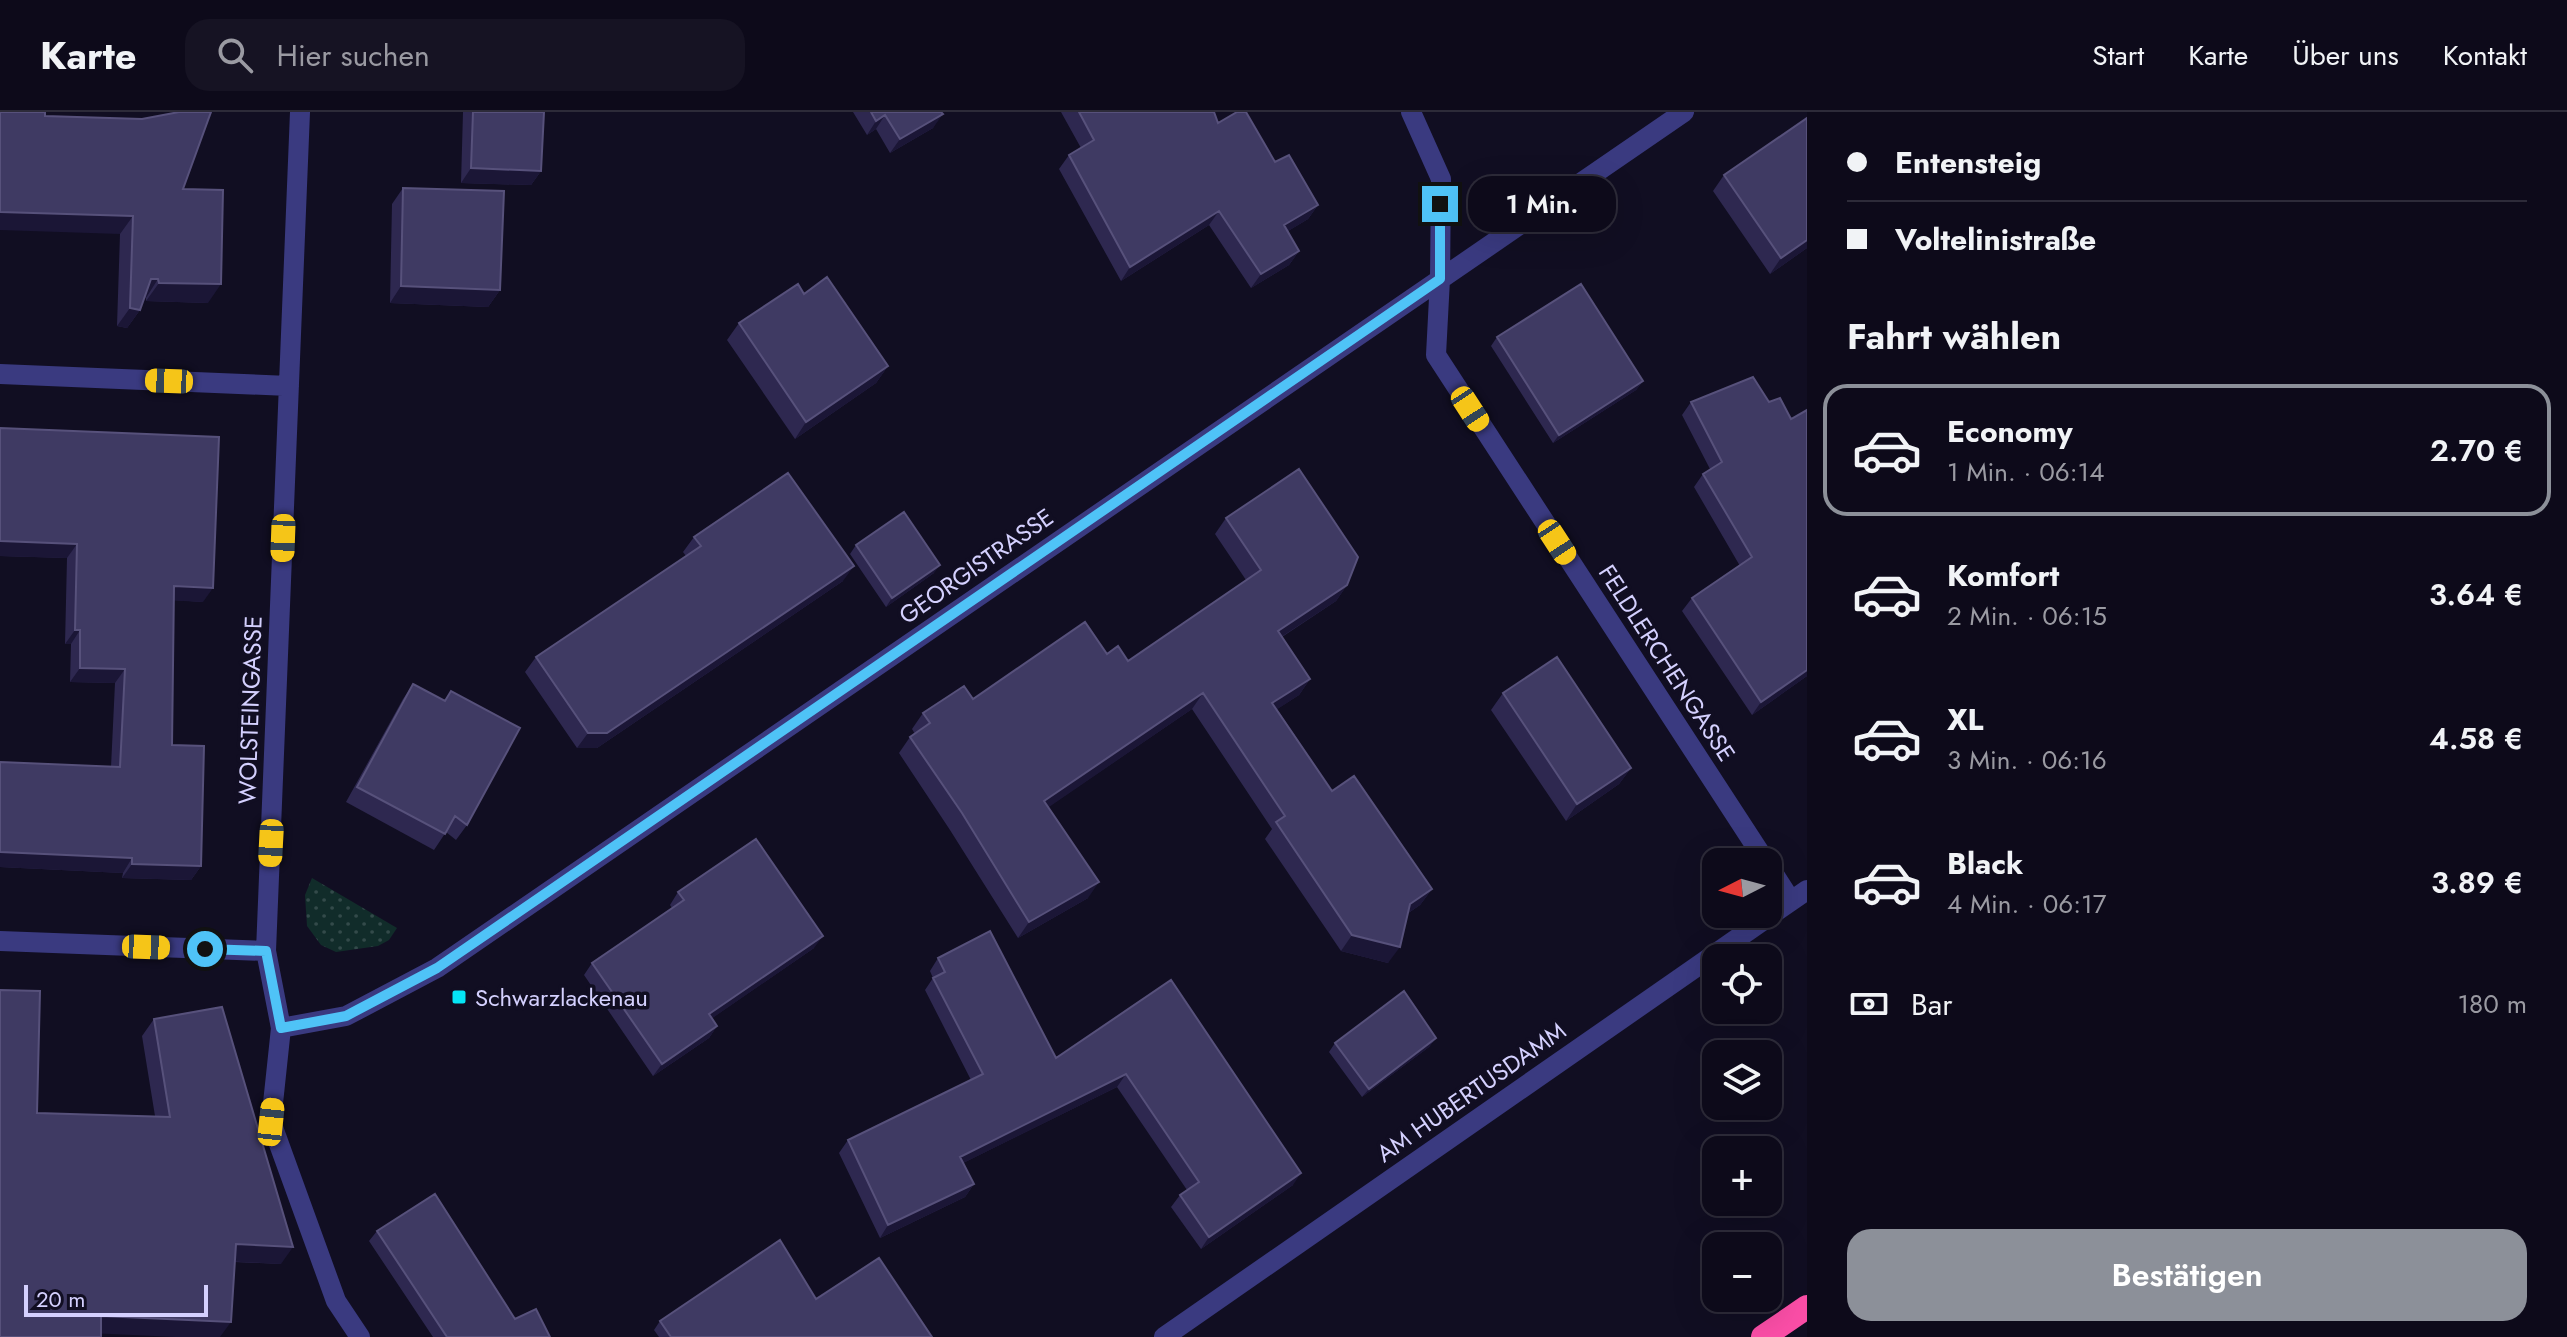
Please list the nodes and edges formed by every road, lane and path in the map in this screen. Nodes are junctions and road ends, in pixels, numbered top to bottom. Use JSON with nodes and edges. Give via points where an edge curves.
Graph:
{"nodes":[{"id":1,"x":300,"y":112,"type":"edge"},
{"id":2,"x":1411,"y":112,"type":"edge"},
{"id":3,"x":1684,"y":112,"type":"edge"},
{"id":4,"x":1440,"y":279,"type":"junction"},
{"id":5,"x":0,"y":374,"type":"edge"},
{"id":6,"x":289,"y":386,"type":"junction"},
{"id":7,"x":1757,"y":848,"type":"edge"},
{"id":8,"x":1782,"y":879,"type":"edge"},
{"id":9,"x":1799,"y":895,"type":"edge"},
{"id":10,"x":0,"y":941,"type":"edge"},
{"id":11,"x":266,"y":951,"type":"junction"},
{"id":12,"x":281,"y":1028,"type":"junction"},
{"id":13,"x":1807,"y":1307,"type":"edge"},
{"id":14,"x":360,"y":1337,"type":"edge"},
{"id":15,"x":1164,"y":1337,"type":"edge"},
{"id":16,"x":1763,"y":1337,"type":"edge"}],
"edges":[{"from":1,"to":6,"type":"street","name":"WOLSTEINGASSE"},
{"from":2,"to":4,"type":"street","name":"FELDLERCHENGASSE","via":[[1441,179]]},
{"from":3,"to":4,"type":"street","name":"GEORGISTRASSE"},
{"from":4,"to":7,"type":"street","name":"FELDLERCHENGASSE","via":[[1436,355]]},
{"from":4,"to":12,"type":"street","name":"GEORGISTRASSE","via":[[437,968],[346,1016]]},
{"from":5,"to":6,"type":"street"},
{"from":6,"to":11,"type":"street","name":"WOLSTEINGASSE"},
{"from":8,"to":9,"type":"street","name":"FELDLERCHENGASSE"},
{"from":9,"to":15,"type":"street","name":"AM HUBERTUSDAMM"},
{"from":10,"to":11,"type":"street"},
{"from":11,"to":12,"type":"street","name":"WOLSTEINGASSE"},
{"from":12,"to":14,"type":"street","name":"WOLSTEINGASSE","via":[[271,1122],[336,1301]]},
{"from":13,"to":16,"type":"highway"}]}
